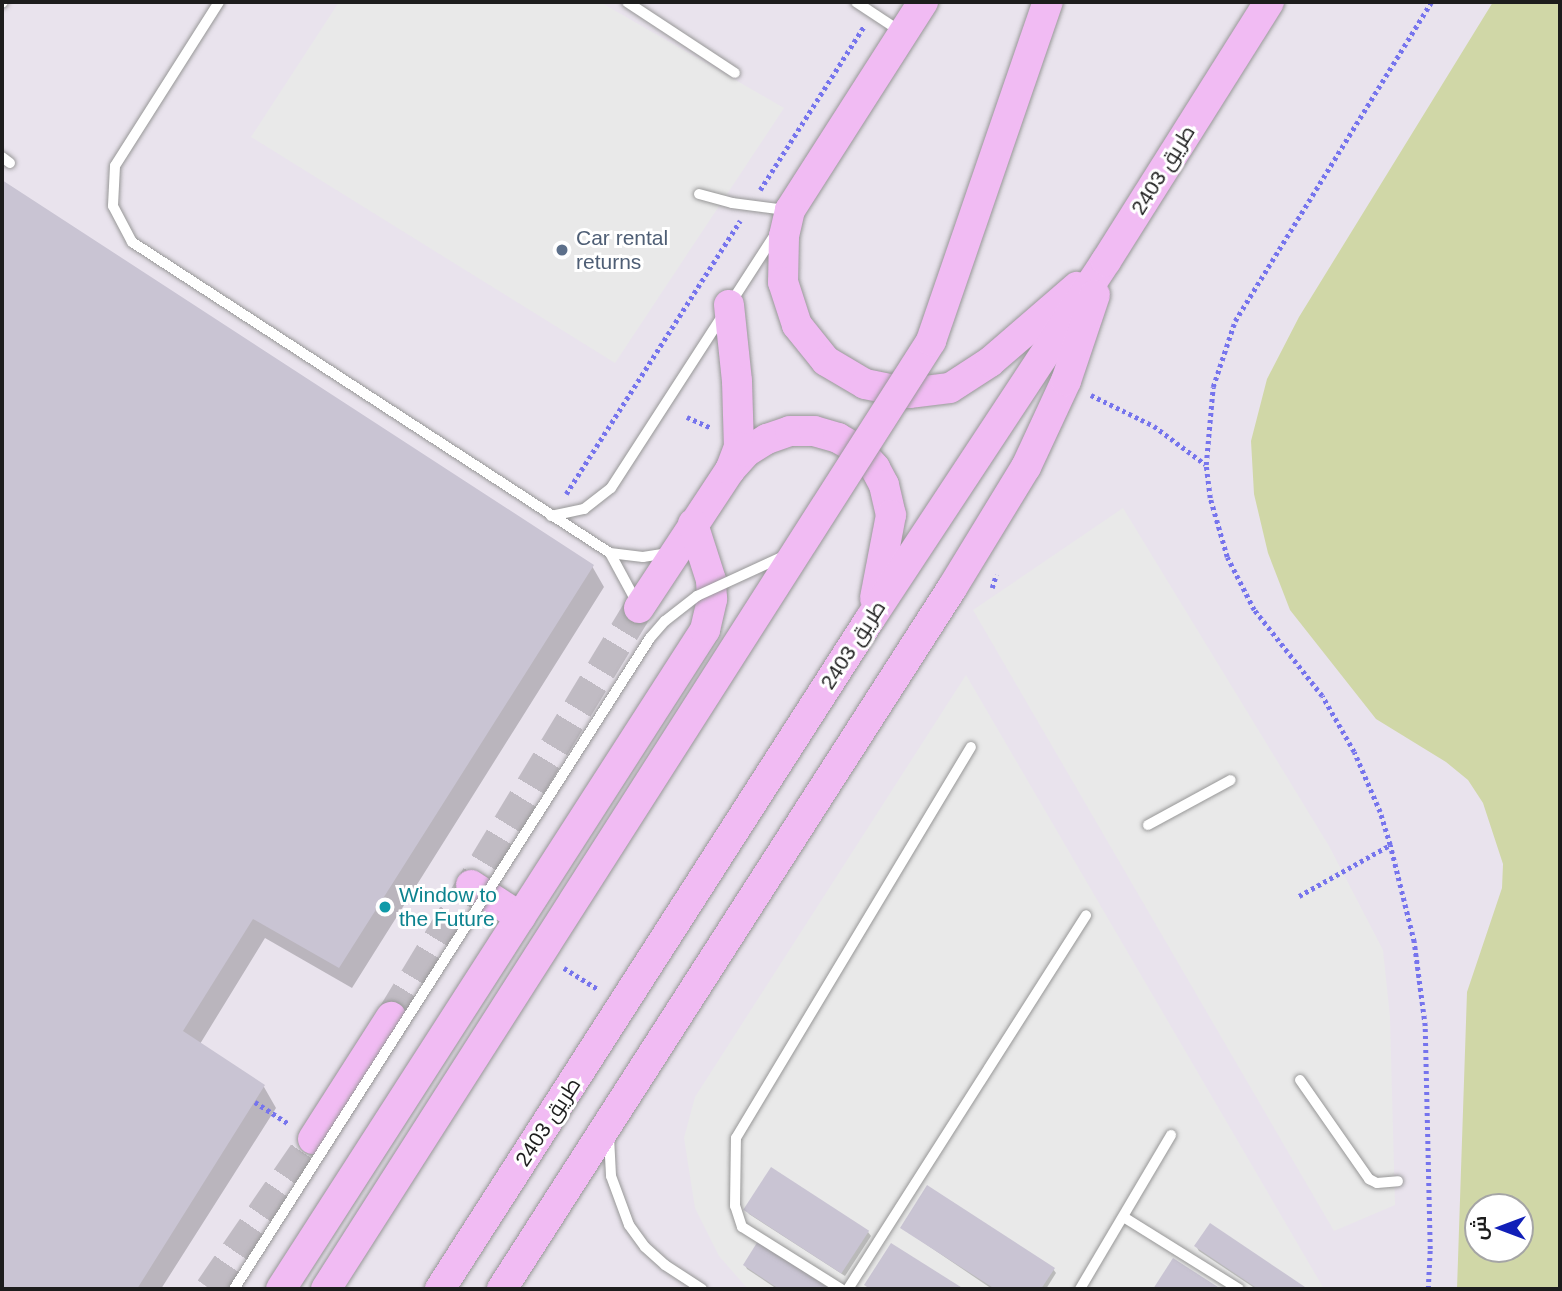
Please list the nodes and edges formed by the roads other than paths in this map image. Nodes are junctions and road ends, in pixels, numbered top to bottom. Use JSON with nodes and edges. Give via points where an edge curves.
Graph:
{"nodes":[{"id":1,"x":219,"y":2,"type":"edge"},
{"id":2,"x":626,"y":2,"type":"edge"},
{"id":3,"x":856,"y":2,"type":"edge"},
{"id":4,"x":1048,"y":2,"type":"edge"},
{"id":5,"x":1269,"y":2,"type":"edge"},
{"id":6,"x":913,"y":13,"type":"edge"},
{"id":7,"x":735,"y":73,"type":"dead end"},
{"id":8,"x":699,"y":194,"type":"dead end"},
{"id":9,"x":790,"y":211,"type":"junction"},
{"id":10,"x":1106,"y":261,"type":"junction"},
{"id":11,"x":729,"y":305,"type":"junction"},
{"id":12,"x":730,"y":470,"type":"junction"},
{"id":13,"x":551,"y":516,"type":"junction"},
{"id":14,"x":694,"y":524,"type":"junction"},
{"id":15,"x":795,"y":551,"type":"junction"},
{"id":16,"x":676,"y":552,"type":"junction"},
{"id":17,"x":610,"y":553,"type":"junction"},
{"id":18,"x":639,"y":608,"type":"joint"},
{"id":19,"x":870,"y":619,"type":"junction"},
{"id":20,"x":971,"y":747,"type":"dead end"},
{"id":21,"x":1231,"y":780,"type":"dead end"},
{"id":22,"x":1147,"y":825,"type":"dead end"},
{"id":23,"x":471,"y":885,"type":"dead end"},
{"id":24,"x":1086,"y":915,"type":"dead end"},
{"id":25,"x":520,"y":917,"type":"junction"},
{"id":26,"x":391,"y":1017,"type":"tunnel mouth"},
{"id":27,"x":1300,"y":1080,"type":"dead end"},
{"id":28,"x":611,"y":1122,"type":"junction"},
{"id":29,"x":1171,"y":1135,"type":"dead end"},
{"id":30,"x":313,"y":1139,"type":"tunnel mouth"},
{"id":31,"x":1398,"y":1181,"type":"dead end"},
{"id":32,"x":1125,"y":1218,"type":"junction"},
{"id":33,"x":234,"y":1289,"type":"edge"},
{"id":34,"x":281,"y":1289,"type":"edge"},
{"id":35,"x":326,"y":1289,"type":"edge"},
{"id":36,"x":440,"y":1289,"type":"edge"},
{"id":37,"x":502,"y":1289,"type":"edge"},
{"id":38,"x":702,"y":1289,"type":"edge"},
{"id":39,"x":841,"y":1289,"type":"edge"},
{"id":40,"x":848,"y":1289,"type":"edge"},
{"id":41,"x":1080,"y":1289,"type":"edge"},
{"id":42,"x":1239,"y":1289,"type":"edge"}],
"edges":[{"from":1,"to":13,"type":"lane","via":[[115,166],[113,206],[132,242]]},
{"from":2,"to":7,"type":"lane"},
{"from":3,"to":6,"type":"lane","via":[[873,13]]},
{"from":4,"to":15,"type":"main road","bridge":true,"via":[[931,341]]},
{"from":5,"to":10,"type":"main road","name":"طريق 2403"},
{"from":6,"to":9,"type":"main road"},
{"from":8,"to":9,"type":"lane"},
{"from":9,"to":10,"type":"main road","via":[[784,236],[783,282],[797,325],[826,361],[855,379],[909,393],[950,388],[990,362]]},
{"from":9,"to":11,"type":"lane"},
{"from":10,"to":19,"type":"main road","name":"طريق 2403"},
{"from":10,"to":28,"type":"main road","via":[[1066,382],[1026,467]]},
{"from":11,"to":12,"type":"main road","via":[[739,447]]},
{"from":11,"to":13,"type":"lane","via":[[611,488],[583,509]]},
{"from":12,"to":14,"type":"main road"},
{"from":12,"to":19,"type":"main road","via":[[746,452],[790,432],[814,431],[859,450],[880,477],[891,514]]},
{"from":13,"to":17,"type":"lane"},
{"from":14,"to":16,"type":"main road"},
{"from":14,"to":25,"type":"main road","via":[[711,580],[705,630]]},
{"from":15,"to":33,"type":"lane","bridge":true,"via":[[697,596],[650,638]]},
{"from":15,"to":35,"type":"main road","bridge":true},
{"from":16,"to":17,"type":"lane","via":[[643,557]]},
{"from":16,"to":18,"type":"main road"},
{"from":17,"to":18,"type":"lane"},
{"from":19,"to":36,"type":"main road","name":"طريق 2403"},
{"from":20,"to":39,"type":"lane","via":[[736,1138],[735,1206],[742,1227]]},
{"from":21,"to":22,"type":"lane"},
{"from":23,"to":25,"type":"main road"},
{"from":24,"to":40,"type":"lane"},
{"from":25,"to":34,"type":"main road"},
{"from":26,"to":30,"type":"main road"},
{"from":27,"to":31,"type":"lane","via":[[1369,1179]]},
{"from":28,"to":37,"type":"main road"},
{"from":28,"to":38,"type":"lane","via":[[611,1175],[629,1226],[665,1265]]},
{"from":29,"to":32,"type":"lane"},
{"from":32,"to":41,"type":"lane"},
{"from":32,"to":42,"type":"lane"}]}
